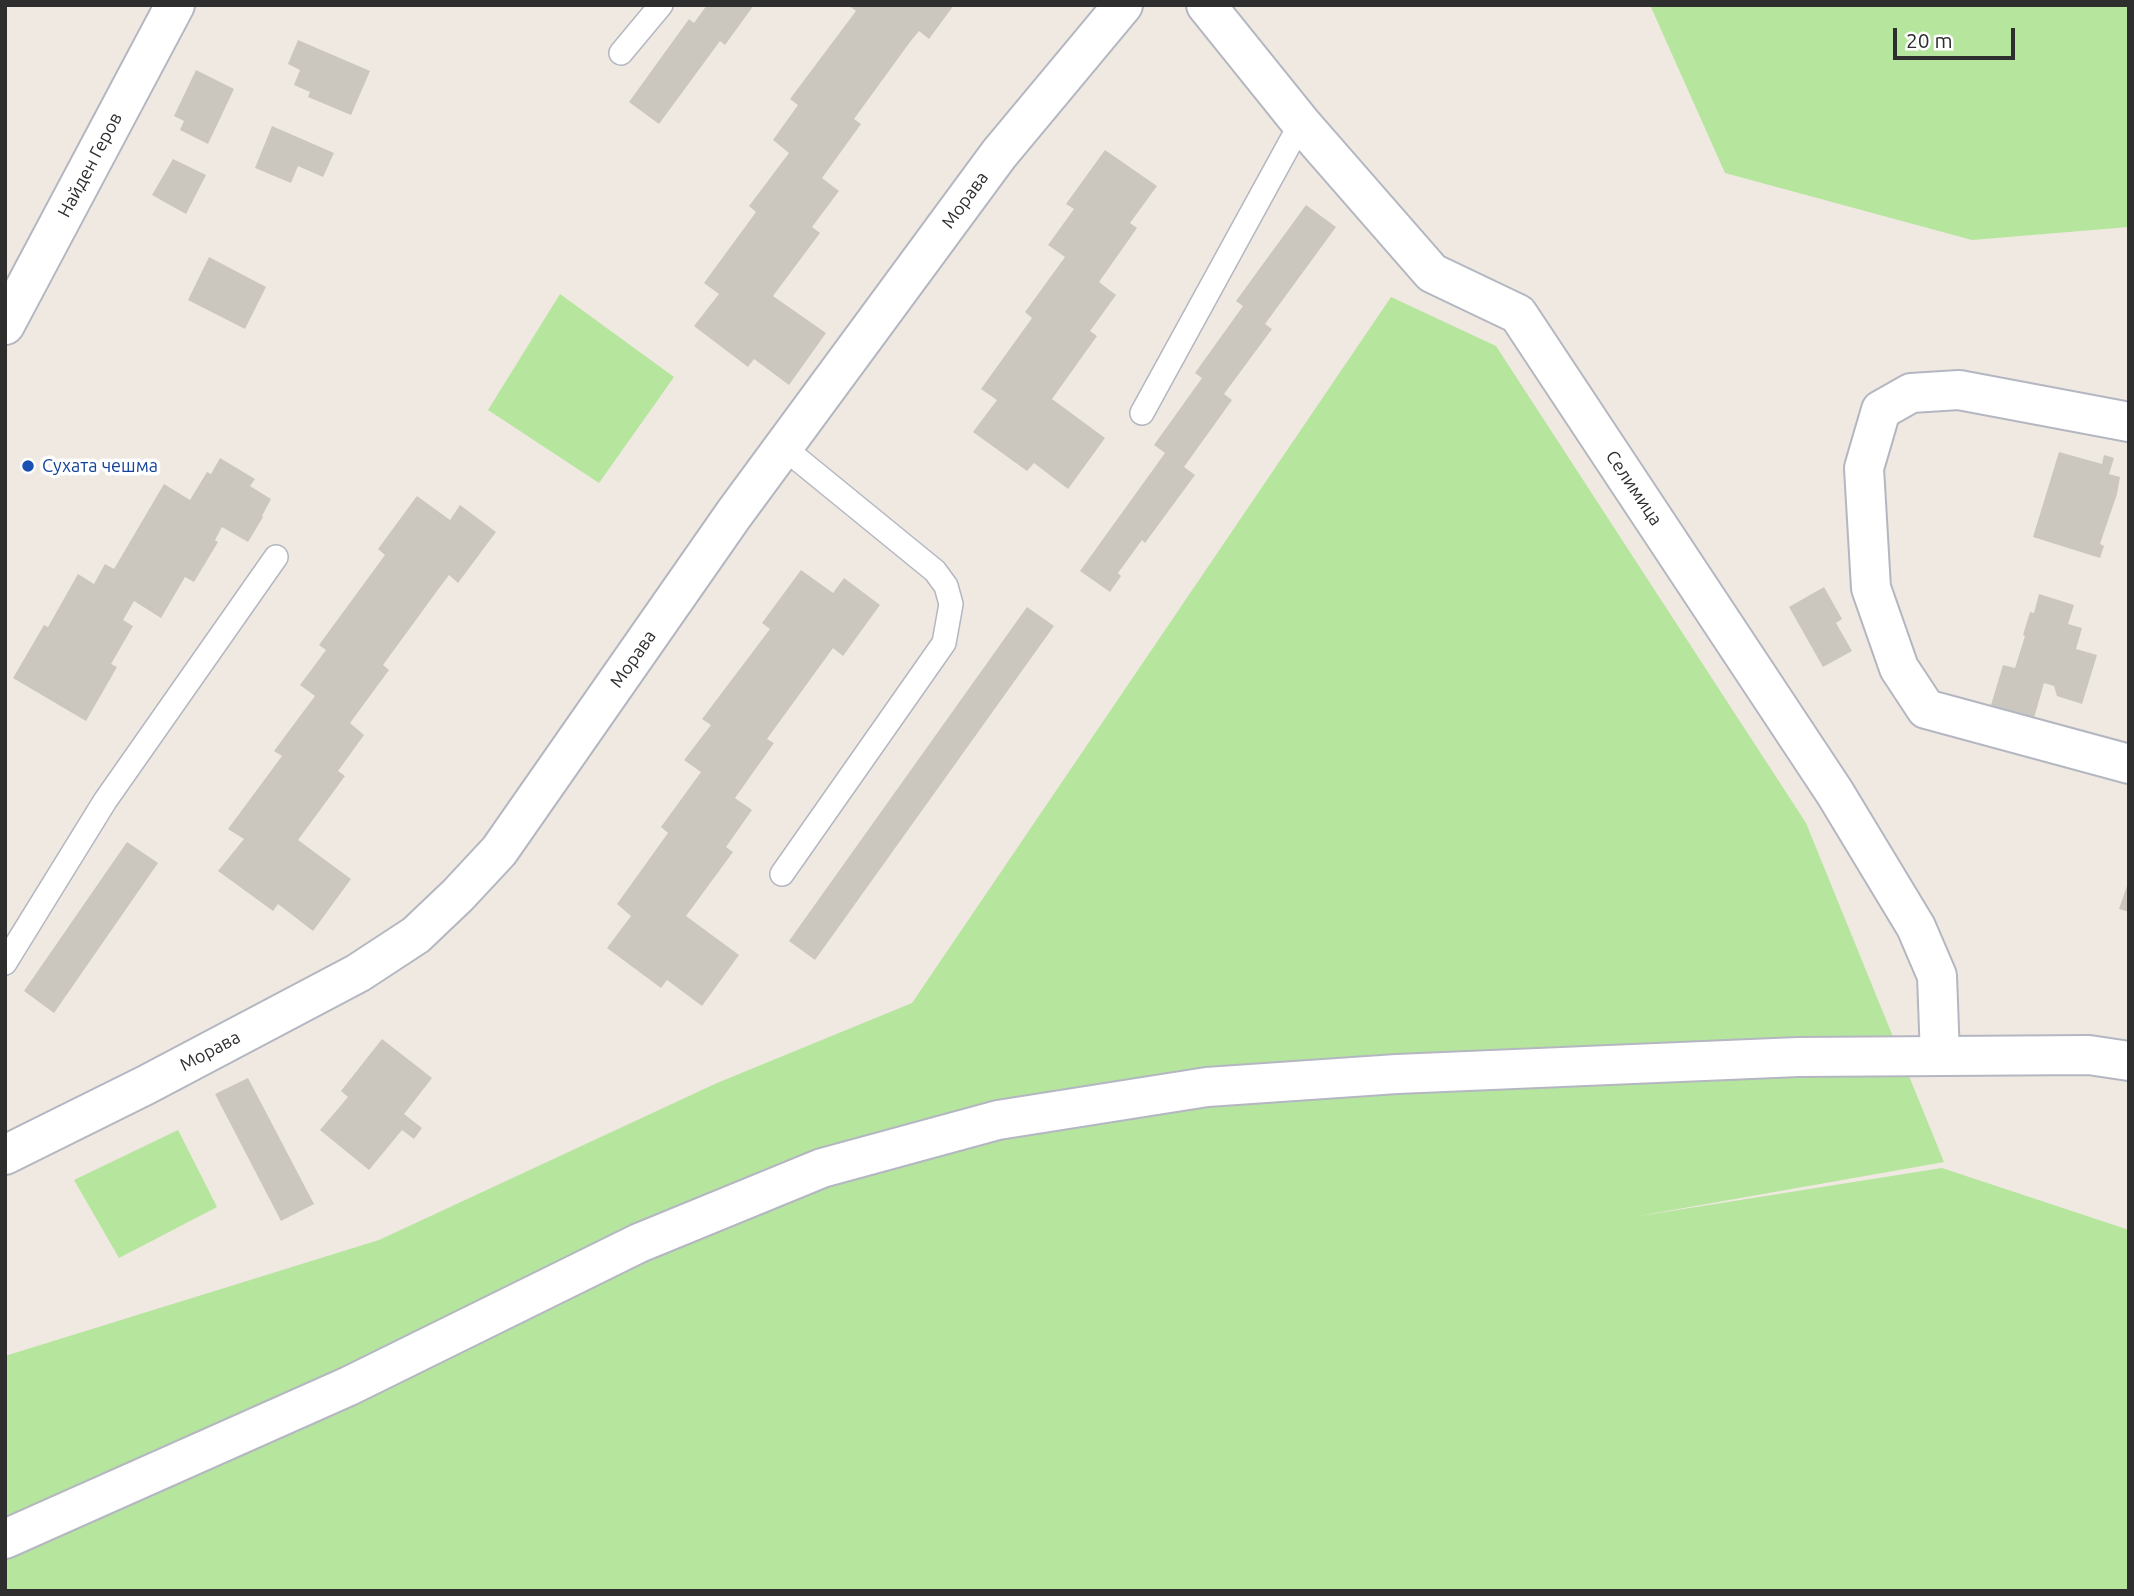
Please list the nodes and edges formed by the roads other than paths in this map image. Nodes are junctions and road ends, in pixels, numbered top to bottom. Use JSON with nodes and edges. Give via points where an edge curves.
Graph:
{"nodes":[{"id":1,"x":175,"y":5,"type":"edge"},
{"id":2,"x":661,"y":5,"type":"edge"},
{"id":3,"x":1123,"y":5,"type":"edge"},
{"id":4,"x":1206,"y":5,"type":"edge"},
{"id":5,"x":621,"y":53,"type":"dead end"},
{"id":6,"x":1301,"y":123,"type":"junction"},
{"id":7,"x":5,"y":325,"type":"edge"},
{"id":8,"x":1142,"y":412,"type":"dead end"},
{"id":9,"x":2129,"y":422,"type":"edge"},
{"id":10,"x":783,"y":447,"type":"junction"},
{"id":11,"x":276,"y":557,"type":"dead end"},
{"id":12,"x":2129,"y":764,"type":"edge"},
{"id":13,"x":782,"y":874,"type":"dead end"},
{"id":14,"x":5,"y":963,"type":"edge"},
{"id":15,"x":1940,"y":1056,"type":"junction"},
{"id":16,"x":2129,"y":1061,"type":"edge"},
{"id":17,"x":5,"y":1155,"type":"edge"},
{"id":18,"x":5,"y":1539,"type":"edge"}],
"edges":[{"from":1,"to":7,"type":"street","name":"Найден Геров"},
{"from":2,"to":5,"type":"lane"},
{"from":3,"to":10,"type":"street","name":"Морава","via":[[999,154]]},
{"from":4,"to":6,"type":"street","name":"Селимица"},
{"from":6,"to":8,"type":"lane"},
{"from":6,"to":15,"type":"street","name":"Селимица","via":[[1432,273],[1518,314],[1835,793],[1916,928],[1937,976]]},
{"from":9,"to":12,"type":"street","via":[[1959,390],[1911,393],[1881,410],[1864,468],[1871,588],[1899,667],[1926,709]]},
{"from":10,"to":13,"type":"lane","via":[[935,571],[951,604],[944,643]]},
{"from":10,"to":17,"type":"street","name":"Морава","via":[[499,851],[416,935],[346,979]]},
{"from":11,"to":14,"type":"lane","via":[[105,801]]},
{"from":15,"to":16,"type":"street","via":[[2089,1055]]},
{"from":15,"to":18,"type":"street","via":[[1784,1058],[1234,1085],[998,1120],[822,1168],[639,1243],[349,1386]]}]}
